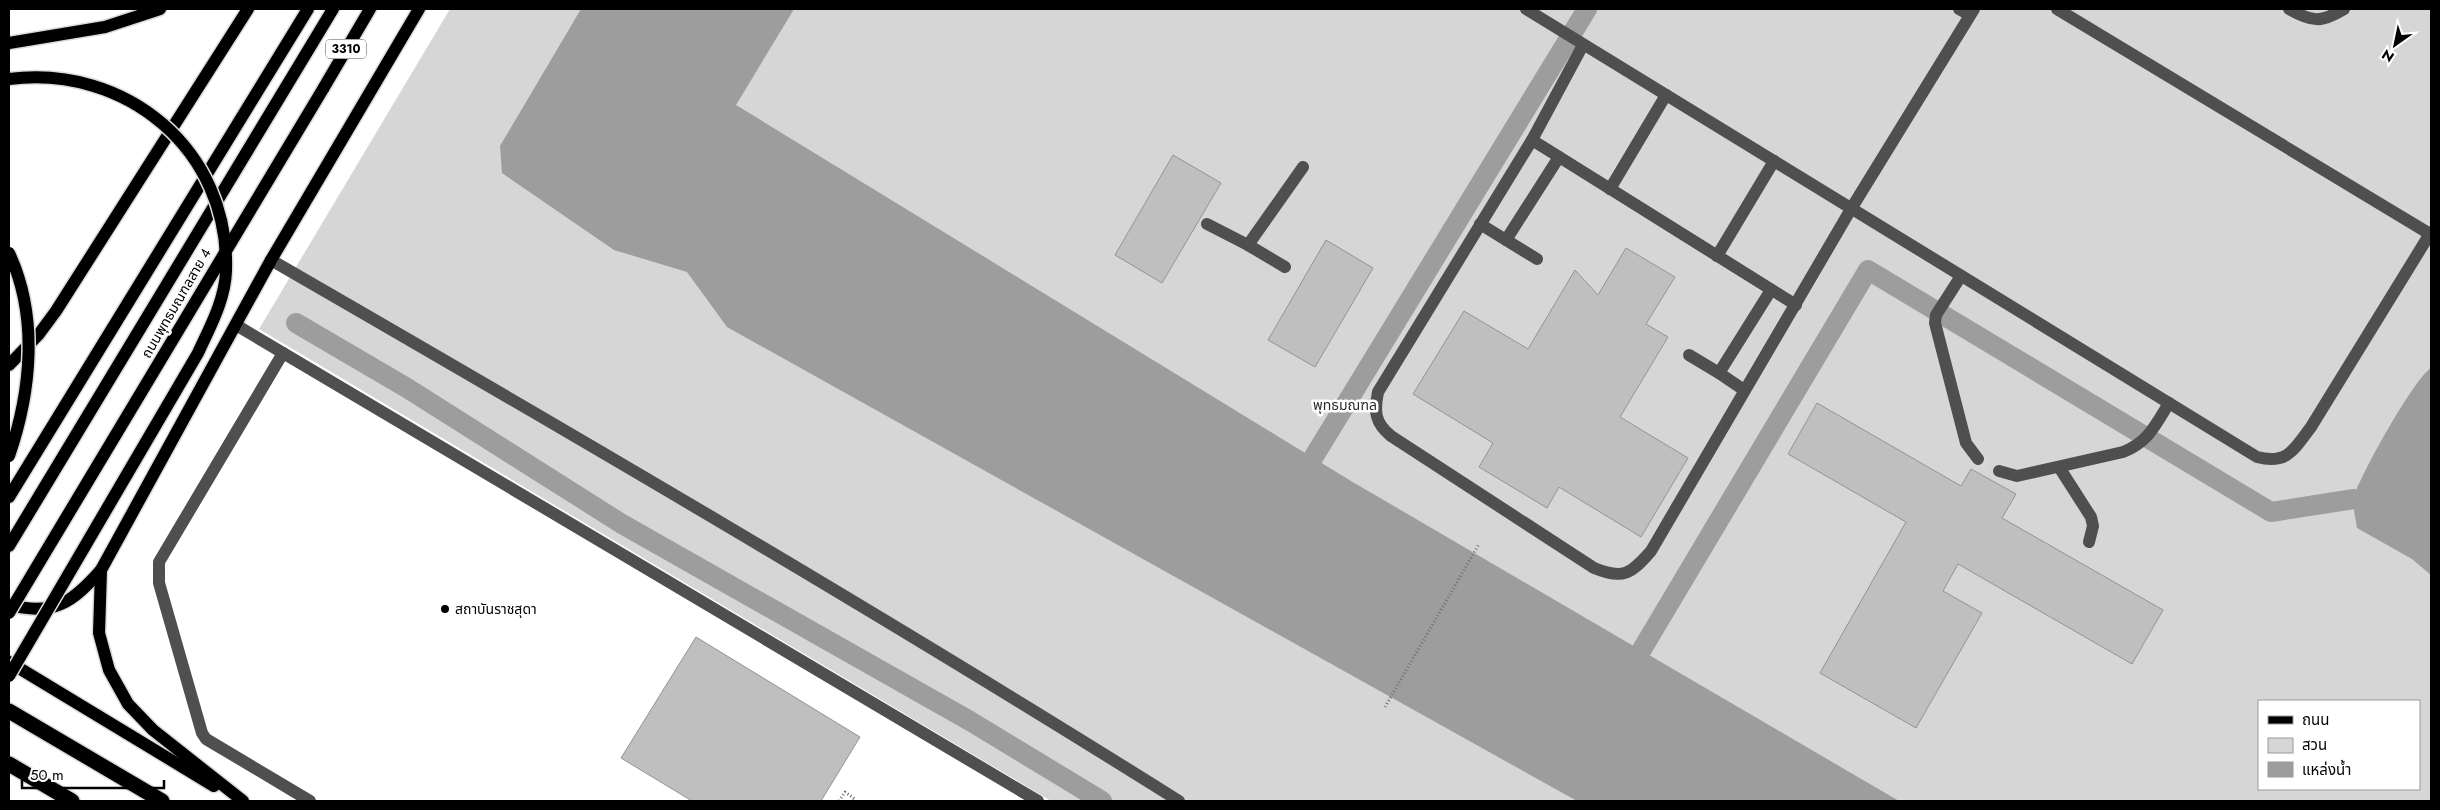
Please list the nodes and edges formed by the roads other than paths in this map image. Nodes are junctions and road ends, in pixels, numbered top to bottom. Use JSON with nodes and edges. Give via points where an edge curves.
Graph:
{"nodes":[{"id":1,"x":160,"y":9,"type":"edge"},
{"id":2,"x":248,"y":9,"type":"edge"},
{"id":3,"x":308,"y":9,"type":"edge"},
{"id":4,"x":333,"y":9,"type":"edge"},
{"id":5,"x":370,"y":9,"type":"edge"},
{"id":6,"x":419,"y":9,"type":"edge"},
{"id":7,"x":1526,"y":9,"type":"edge"},
{"id":8,"x":2057,"y":9,"type":"edge"},
{"id":9,"x":2289,"y":9,"type":"edge"},
{"id":10,"x":2344,"y":9,"type":"edge"},
{"id":11,"x":1968,"y":11,"type":"edge"},
{"id":12,"x":9,"y":44,"type":"edge"},
{"id":13,"x":1583,"y":45,"type":"junction"},
{"id":14,"x":9,"y":79,"type":"edge"},
{"id":15,"x":1666,"y":95,"type":"junction"},
{"id":16,"x":1532,"y":140,"type":"junction"},
{"id":17,"x":1559,"y":157,"type":"junction"},
{"id":18,"x":1774,"y":161,"type":"junction"},
{"id":19,"x":1304,"y":167,"type":"dead end"},
{"id":20,"x":1610,"y":189,"type":"junction"},
{"id":21,"x":1852,"y":209,"type":"junction"},
{"id":22,"x":1207,"y":224,"type":"dead end"},
{"id":23,"x":1480,"y":224,"type":"junction"},
{"id":24,"x":2430,"y":233,"type":"edge"},
{"id":25,"x":1506,"y":240,"type":"junction"},
{"id":26,"x":1248,"y":245,"type":"junction"},
{"id":27,"x":9,"y":253,"type":"edge"},
{"id":28,"x":1717,"y":256,"type":"junction"},
{"id":29,"x":1537,"y":259,"type":"dead end"},
{"id":30,"x":271,"y":260,"type":"junction"},
{"id":31,"x":1285,"y":268,"type":"dead end"},
{"id":32,"x":1961,"y":276,"type":"junction"},
{"id":33,"x":1771,"y":290,"type":"junction"},
{"id":34,"x":1796,"y":305,"type":"junction"},
{"id":35,"x":236,"y":325,"type":"junction"},
{"id":36,"x":283,"y":353,"type":"junction"},
{"id":37,"x":1689,"y":355,"type":"dead end"},
{"id":38,"x":9,"y":365,"type":"edge"},
{"id":39,"x":1719,"y":373,"type":"junction"},
{"id":40,"x":1744,"y":390,"type":"junction"},
{"id":41,"x":2169,"y":403,"type":"junction"},
{"id":42,"x":9,"y":456,"type":"edge"},
{"id":43,"x":1978,"y":458,"type":"tunnel mouth"},
{"id":44,"x":2058,"y":467,"type":"junction"},
{"id":45,"x":1999,"y":471,"type":"tunnel mouth"},
{"id":46,"x":9,"y":497,"type":"edge"},
{"id":47,"x":2089,"y":542,"type":"dead end"},
{"id":48,"x":9,"y":546,"type":"edge"},
{"id":49,"x":101,"y":570,"type":"junction"},
{"id":50,"x":9,"y":605,"type":"edge"},
{"id":51,"x":9,"y":613,"type":"edge"},
{"id":52,"x":9,"y":662,"type":"edge"},
{"id":53,"x":9,"y":676,"type":"edge"},
{"id":54,"x":9,"y":711,"type":"edge"},
{"id":55,"x":9,"y":764,"type":"edge"},
{"id":56,"x":72,"y":801,"type":"edge"},
{"id":57,"x":162,"y":801,"type":"edge"},
{"id":58,"x":243,"y":801,"type":"edge"},
{"id":59,"x":310,"y":801,"type":"edge"},
{"id":60,"x":1038,"y":801,"type":"edge"},
{"id":61,"x":1179,"y":801,"type":"edge"}],
"edges":[{"from":1,"to":12,"type":"main road","via":[[105,27]]},
{"from":2,"to":38,"type":"main road","via":[[56,311]]},
{"from":3,"to":46,"type":"main road"},
{"from":4,"to":48,"type":"main road"},
{"from":5,"to":51,"type":"main road","name":"ถนนพุทธมณฑลสาย 4","number":"3310","bridge":true},
{"from":6,"to":30,"type":"main road"},
{"from":7,"to":13,"type":"street"},
{"from":8,"to":24,"type":"street"},
{"from":9,"to":10,"type":"street","via":[[2305,19],[2318,20]]},
{"from":11,"to":21,"type":"street"},
{"from":13,"to":15,"type":"street"},
{"from":13,"to":16,"type":"street"},
{"from":14,"to":53,"type":"main road","bridge":true,"via":[[76,81],[104,88],[133,102],[180,138],[197,162],[213,196],[224,230],[226,272],[218,312],[198,353]]},
{"from":15,"to":18,"type":"street"},
{"from":15,"to":20,"type":"street"},
{"from":16,"to":17,"type":"street"},
{"from":16,"to":23,"type":"street"},
{"from":17,"to":20,"type":"street"},
{"from":17,"to":25,"type":"street"},
{"from":18,"to":21,"type":"street"},
{"from":18,"to":28,"type":"street"},
{"from":19,"to":26,"type":"street"},
{"from":20,"to":28,"type":"street"},
{"from":21,"to":32,"type":"street"},
{"from":21,"to":34,"type":"street"},
{"from":22,"to":26,"type":"street"},
{"from":23,"to":25,"type":"street"},
{"from":23,"to":40,"type":"street","via":[[1378,392],[1375,417],[1391,436],[1594,568],[1612,576],[1627,572],[1651,551]]},
{"from":24,"to":41,"type":"street","via":[[2311,427],[2294,450],[2283,458],[2271,461],[2257,457]]},
{"from":25,"to":29,"type":"street"},
{"from":26,"to":31,"type":"street"},
{"from":27,"to":42,"type":"main road","bridge":true,"via":[[22,285],[29,326],[29,364],[18,430]]},
{"from":28,"to":33,"type":"street"},
{"from":30,"to":35,"type":"main road"},
{"from":30,"to":61,"type":"street","via":[[668,492]]},
{"from":32,"to":41,"type":"street"},
{"from":32,"to":43,"type":"street","via":[[1936,315],[1936,330],[1966,443]]},
{"from":33,"to":34,"type":"street"},
{"from":33,"to":39,"type":"street"},
{"from":34,"to":40,"type":"street"},
{"from":35,"to":36,"type":"street"},
{"from":35,"to":49,"type":"main road"},
{"from":36,"to":59,"type":"street","via":[[159,562],[158,570],[206,740]]},
{"from":36,"to":60,"type":"street"},
{"from":37,"to":39,"type":"street"},
{"from":39,"to":40,"type":"street"},
{"from":41,"to":44,"type":"street","via":[[2137,446]]},
{"from":44,"to":45,"type":"street","via":[[2017,476]]},
{"from":44,"to":47,"type":"street","via":[[2091,517],[2093,526]]},
{"from":49,"to":50,"type":"main road","via":[[69,602],[28,610]]},
{"from":49,"to":58,"type":"main road","via":[[99,633],[109,670],[128,704],[153,730]]},
{"from":52,"to":58,"type":"main road","via":[[179,767]]},
{"from":54,"to":57,"type":"highway"},
{"from":55,"to":56,"type":"highway"}]}
